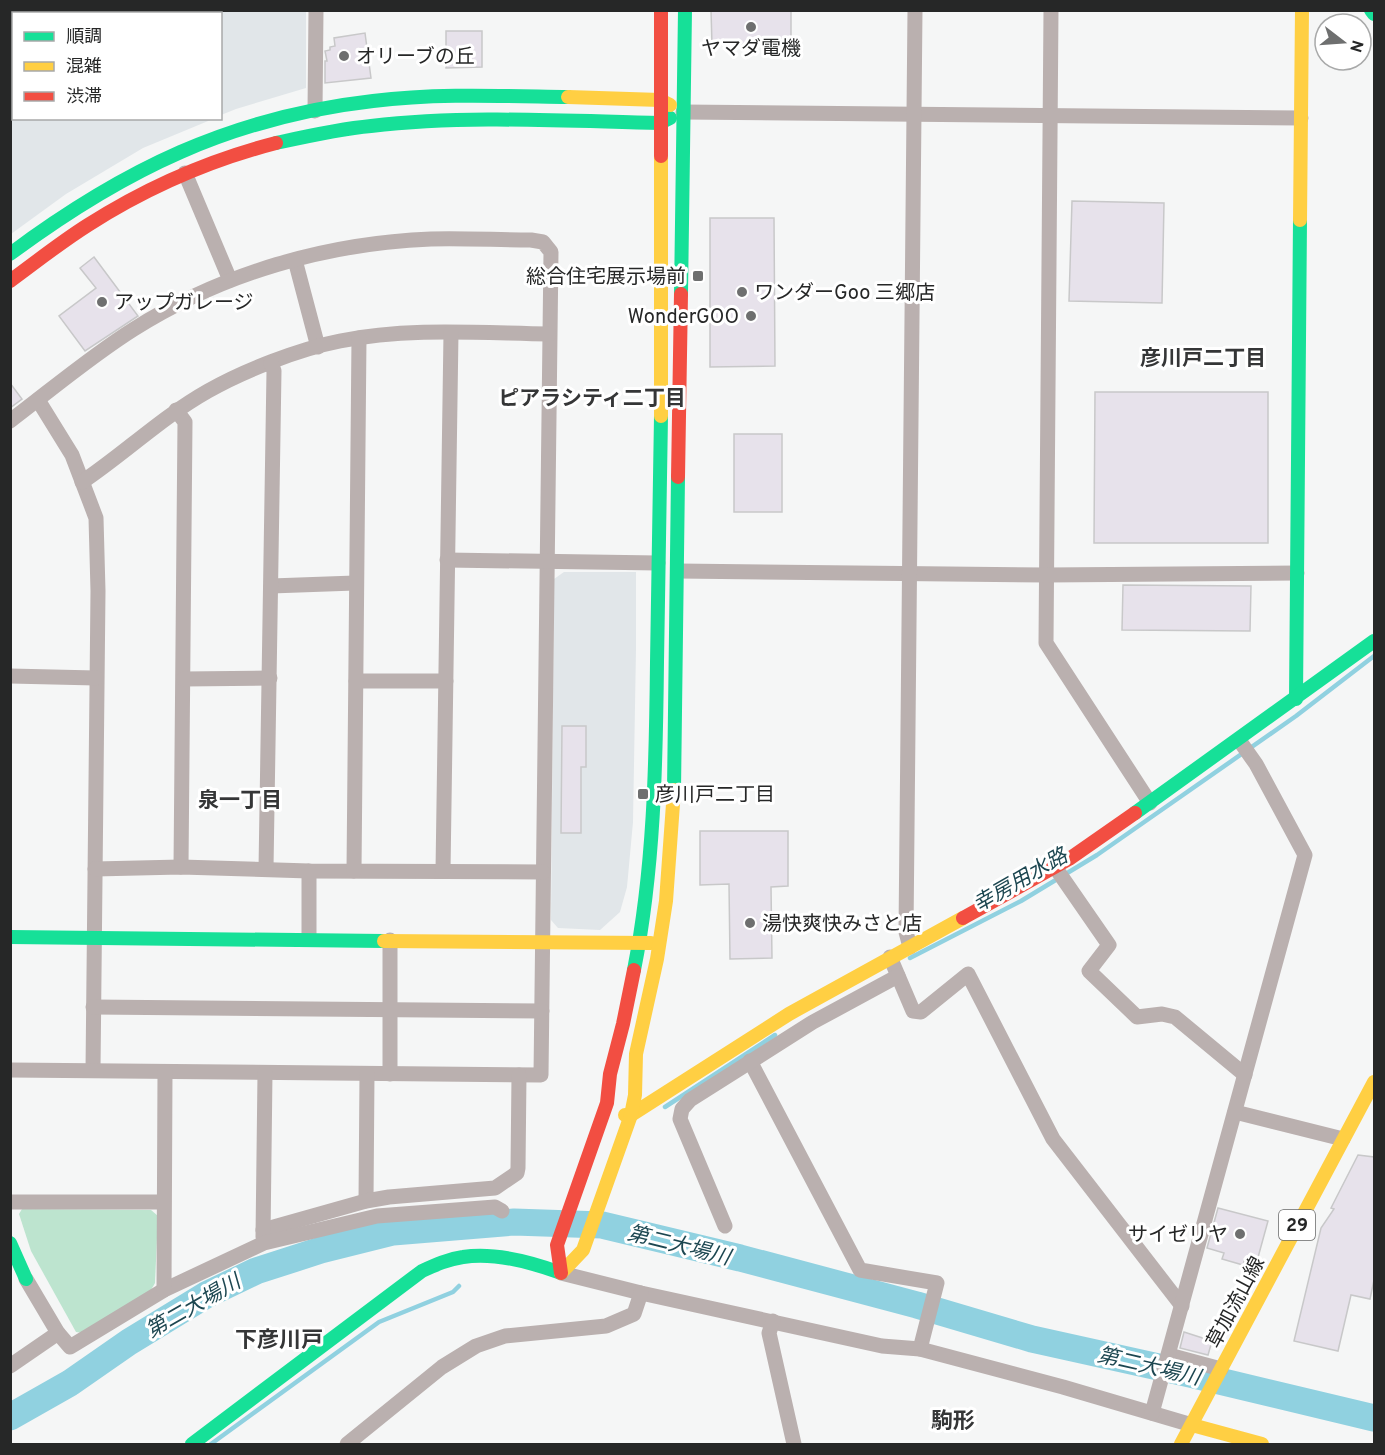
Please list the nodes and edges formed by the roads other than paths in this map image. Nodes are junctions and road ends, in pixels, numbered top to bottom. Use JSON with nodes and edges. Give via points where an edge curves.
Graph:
{"nodes":[{"id":1,"x":316,"y":10,"type":"edge"},
{"id":2,"x":661,"y":10,"type":"edge"},
{"id":3,"x":685,"y":10,"type":"edge"},
{"id":4,"x":915,"y":10,"type":"edge"},
{"id":5,"x":1051,"y":10,"type":"edge"},
{"id":6,"x":1302,"y":10,"type":"edge"},
{"id":7,"x":1371,"y":10,"type":"edge"},
{"id":8,"x":1374,"y":14,"type":"edge"},
{"id":9,"x":660,"y":100,"type":"junction"},
{"id":10,"x":315,"y":111,"type":"junction"},
{"id":11,"x":683,"y":112,"type":"junction"},
{"id":12,"x":914,"y":114,"type":"junction"},
{"id":13,"x":1049,"y":115,"type":"junction"},
{"id":14,"x":1302,"y":118,"type":"junction"},
{"id":15,"x":660,"y":123,"type":"junction"},
{"id":16,"x":185,"y":173,"type":"junction"},
{"id":17,"x":10,"y":254,"type":"edge"},
{"id":18,"x":295,"y":260,"type":"junction"},
{"id":19,"x":230,"y":280,"type":"junction"},
{"id":20,"x":10,"y":281,"type":"edge"},
{"id":21,"x":451,"y":333,"type":"junction"},
{"id":22,"x":549,"y":334,"type":"junction"},
{"id":23,"x":359,"y":338,"type":"junction"},
{"id":24,"x":318,"y":347,"type":"junction"},
{"id":25,"x":270,"y":363,"type":"junction"},
{"id":26,"x":38,"y":400,"type":"junction"},
{"id":27,"x":176,"y":410,"type":"junction"},
{"id":28,"x":10,"y":421,"type":"edge"},
{"id":29,"x":82,"y":482,"type":"junction"},
{"id":30,"x":447,"y":561,"type":"junction"},
{"id":31,"x":547,"y":562,"type":"junction"},
{"id":32,"x":658,"y":563,"type":"junction"},
{"id":33,"x":678,"y":571,"type":"junction"},
{"id":34,"x":910,"y":573,"type":"junction"},
{"id":35,"x":1298,"y":573,"type":"junction"},
{"id":36,"x":1046,"y":575,"type":"junction"},
{"id":37,"x":355,"y":583,"type":"junction"},
{"id":38,"x":271,"y":586,"type":"junction"},
{"id":39,"x":1374,"y":641,"type":"edge"},
{"id":40,"x":10,"y":676,"type":"edge"},
{"id":41,"x":96,"y":678,"type":"junction"},
{"id":42,"x":270,"y":678,"type":"junction"},
{"id":43,"x":183,"y":680,"type":"junction"},
{"id":44,"x":356,"y":681,"type":"junction"},
{"id":45,"x":446,"y":681,"type":"junction"},
{"id":46,"x":1296,"y":699,"type":"junction"},
{"id":47,"x":1239,"y":740,"type":"junction"},
{"id":48,"x":1150,"y":803,"type":"junction"},
{"id":49,"x":181,"y":867,"type":"junction"},
{"id":50,"x":1056,"y":867,"type":"junction"},
{"id":51,"x":95,"y":869,"type":"junction"},
{"id":52,"x":266,"y":869,"type":"junction"},
{"id":53,"x":309,"y":871,"type":"junction"},
{"id":54,"x":354,"y":871,"type":"junction"},
{"id":55,"x":443,"y":872,"type":"junction"},
{"id":56,"x":543,"y":872,"type":"junction"},
{"id":57,"x":10,"y":937,"type":"edge"},
{"id":58,"x":94,"y":938,"type":"junction"},
{"id":59,"x":309,"y":939,"type":"junction"},
{"id":60,"x":390,"y":940,"type":"junction"},
{"id":61,"x":542,"y":942,"type":"junction"},
{"id":62,"x":639,"y":943,"type":"junction"},
{"id":63,"x":660,"y":943,"type":"junction"},
{"id":64,"x":910,"y":946,"type":"junction"},
{"id":65,"x":890,"y":957,"type":"junction"},
{"id":66,"x":898,"y":976,"type":"junction"},
{"id":67,"x":93,"y":1007,"type":"junction"},
{"id":68,"x":390,"y":1009,"type":"junction"},
{"id":69,"x":542,"y":1011,"type":"junction"},
{"id":70,"x":750,"y":1061,"type":"junction"},
{"id":71,"x":10,"y":1070,"type":"edge"},
{"id":72,"x":93,"y":1070,"type":"junction"},
{"id":73,"x":165,"y":1072,"type":"junction"},
{"id":74,"x":265,"y":1073,"type":"junction"},
{"id":75,"x":367,"y":1074,"type":"junction"},
{"id":76,"x":390,"y":1074,"type":"junction"},
{"id":77,"x":519,"y":1075,"type":"junction"},
{"id":78,"x":1245,"y":1075,"type":"junction"},
{"id":79,"x":1374,"y":1082,"type":"edge"},
{"id":80,"x":1235,"y":1112,"type":"junction"},
{"id":81,"x":604,"y":1115,"type":"junction"},
{"id":82,"x":631,"y":1115,"type":"junction"},
{"id":83,"x":1343,"y":1139,"type":"junction"},
{"id":84,"x":366,"y":1201,"type":"junction"},
{"id":85,"x":10,"y":1202,"type":"edge"},
{"id":86,"x":163,"y":1202,"type":"junction"},
{"id":87,"x":502,"y":1210,"type":"dead end"},
{"id":88,"x":725,"y":1226,"type":"dead end"},
{"id":89,"x":263,"y":1236,"type":"junction"},
{"id":90,"x":12,"y":1252,"type":"edge"},
{"id":91,"x":561,"y":1273,"type":"junction"},
{"id":92,"x":27,"y":1279,"type":"joint"},
{"id":93,"x":164,"y":1290,"type":"junction"},
{"id":94,"x":641,"y":1293,"type":"junction"},
{"id":95,"x":1182,"y":1306,"type":"junction"},
{"id":96,"x":773,"y":1321,"type":"junction"},
{"id":97,"x":58,"y":1334,"type":"junction"},
{"id":98,"x":920,"y":1349,"type":"junction"},
{"id":99,"x":1169,"y":1355,"type":"junction"},
{"id":100,"x":10,"y":1366,"type":"edge"},
{"id":101,"x":1221,"y":1369,"type":"junction"},
{"id":102,"x":1152,"y":1413,"type":"junction"},
{"id":103,"x":1192,"y":1425,"type":"junction"},
{"id":104,"x":192,"y":1444,"type":"edge"},
{"id":105,"x":347,"y":1444,"type":"edge"},
{"id":106,"x":794,"y":1444,"type":"edge"},
{"id":107,"x":1180,"y":1444,"type":"edge"},
{"id":108,"x":1262,"y":1444,"type":"edge"}],
"edges":[{"from":1,"to":10,"type":"street"},
{"from":2,"to":9,"type":"street"},
{"from":3,"to":11,"type":"street"},
{"from":4,"to":12,"type":"street"},
{"from":5,"to":13,"type":"street"},
{"from":6,"to":14,"type":"street"},
{"from":7,"to":8,"type":"street"},
{"from":9,"to":10,"type":"street","via":[[476,96],[371,101]]},
{"from":9,"to":11,"type":"street"},
{"from":9,"to":15,"type":"street"},
{"from":10,"to":17,"type":"street","via":[[221,136],[140,170]]},
{"from":11,"to":12,"type":"street"},
{"from":11,"to":15,"type":"street"},
{"from":11,"to":33,"type":"street"},
{"from":12,"to":13,"type":"street"},
{"from":12,"to":34,"type":"street"},
{"from":13,"to":14,"type":"street"},
{"from":13,"to":36,"type":"street"},
{"from":14,"to":35,"type":"street"},
{"from":15,"to":16,"type":"street","via":[[404,121],[303,136],[225,157]]},
{"from":15,"to":32,"type":"street"},
{"from":16,"to":19,"type":"street"},
{"from":16,"to":20,"type":"street","via":[[89,225]]},
{"from":18,"to":19,"type":"street"},
{"from":18,"to":22,"type":"street","via":[[343,248],[421,240],[543,242],[551,252]]},
{"from":18,"to":24,"type":"street"},
{"from":19,"to":26,"type":"street","via":[[134,329]]},
{"from":21,"to":22,"type":"street"},
{"from":21,"to":23,"type":"street"},
{"from":21,"to":30,"type":"street"},
{"from":22,"to":31,"type":"street"},
{"from":23,"to":24,"type":"street"},
{"from":23,"to":37,"type":"street"},
{"from":24,"to":25,"type":"street"},
{"from":25,"to":27,"type":"street","via":[[240,374]]},
{"from":25,"to":38,"type":"street","via":[[274,371]]},
{"from":26,"to":28,"type":"street"},
{"from":26,"to":29,"type":"street","via":[[72,455]]},
{"from":27,"to":29,"type":"street"},
{"from":27,"to":43,"type":"street","via":[[185,422]]},
{"from":29,"to":41,"type":"street","via":[[96,518]]},
{"from":30,"to":31,"type":"street"},
{"from":30,"to":45,"type":"street"},
{"from":31,"to":32,"type":"street"},
{"from":31,"to":56,"type":"street"},
{"from":32,"to":62,"type":"street","via":[[652,829]]},
{"from":33,"to":34,"type":"street"},
{"from":33,"to":63,"type":"street","via":[[674,799]]},
{"from":34,"to":36,"type":"street"},
{"from":34,"to":64,"type":"street","via":[[906,932]]},
{"from":35,"to":36,"type":"street"},
{"from":35,"to":46,"type":"street"},
{"from":36,"to":48,"type":"street","via":[[1046,643]]},
{"from":37,"to":38,"type":"street"},
{"from":37,"to":44,"type":"street"},
{"from":38,"to":42,"type":"street"},
{"from":39,"to":46,"type":"street"},
{"from":40,"to":41,"type":"street"},
{"from":41,"to":51,"type":"street"},
{"from":42,"to":43,"type":"street"},
{"from":42,"to":52,"type":"street"},
{"from":43,"to":49,"type":"street"},
{"from":44,"to":45,"type":"street"},
{"from":44,"to":54,"type":"street"},
{"from":45,"to":55,"type":"street"},
{"from":46,"to":47,"type":"street"},
{"from":47,"to":48,"type":"street"},
{"from":47,"to":78,"type":"street","via":[[1305,855]]},
{"from":48,"to":50,"type":"street"},
{"from":49,"to":51,"type":"street"},
{"from":49,"to":52,"type":"street"},
{"from":50,"to":64,"type":"street"},
{"from":50,"to":78,"type":"street","via":[[1109,945],[1089,971],[1137,1017],[1175,1017]]},
{"from":51,"to":58,"type":"street"},
{"from":52,"to":53,"type":"street"},
{"from":53,"to":54,"type":"street"},
{"from":53,"to":59,"type":"street"},
{"from":54,"to":55,"type":"street"},
{"from":55,"to":56,"type":"street"},
{"from":56,"to":61,"type":"street"},
{"from":57,"to":58,"type":"street"},
{"from":58,"to":59,"type":"street"},
{"from":58,"to":67,"type":"street"},
{"from":59,"to":60,"type":"street"},
{"from":60,"to":61,"type":"street"},
{"from":60,"to":68,"type":"street"},
{"from":61,"to":62,"type":"street"},
{"from":61,"to":69,"type":"street"},
{"from":62,"to":63,"type":"street"},
{"from":62,"to":81,"type":"street"},
{"from":63,"to":82,"type":"street","via":[[636,1054]]},
{"from":64,"to":65,"type":"street"},
{"from":65,"to":66,"type":"street"},
{"from":65,"to":82,"type":"street","via":[[789,1014]]},
{"from":66,"to":70,"type":"street"},
{"from":66,"to":95,"type":"street","via":[[913,1011],[921,1012],[968,974],[1053,1139]]},
{"from":67,"to":68,"type":"street"},
{"from":67,"to":72,"type":"street"},
{"from":68,"to":69,"type":"street"},
{"from":68,"to":76,"type":"street"},
{"from":69,"to":77,"type":"street","via":[[541,1075]]},
{"from":70,"to":88,"type":"street","via":[[690,1100],[680,1119]]},
{"from":70,"to":98,"type":"street","via":[[860,1269],[937,1283]]},
{"from":71,"to":72,"type":"street"},
{"from":72,"to":73,"type":"street"},
{"from":73,"to":74,"type":"street"},
{"from":73,"to":86,"type":"street"},
{"from":74,"to":75,"type":"street"},
{"from":74,"to":89,"type":"street"},
{"from":75,"to":76,"type":"street"},
{"from":75,"to":84,"type":"street"},
{"from":76,"to":77,"type":"street"},
{"from":77,"to":84,"type":"street","via":[[516,1173],[495,1188]]},
{"from":78,"to":80,"type":"street"},
{"from":79,"to":83,"type":"street","name":"草加流山線","number":"29"},
{"from":80,"to":83,"type":"street"},
{"from":80,"to":95,"type":"street"},
{"from":81,"to":82,"type":"street"},
{"from":81,"to":91,"type":"street","via":[[557,1245]]},
{"from":82,"to":91,"type":"street","via":[[583,1250]]},
{"from":83,"to":101,"type":"street","name":"草加流山線","number":"29"},
{"from":84,"to":89,"type":"street"},
{"from":85,"to":86,"type":"street"},
{"from":86,"to":93,"type":"street"},
{"from":87,"to":89,"type":"street","via":[[495,1207],[376,1216]]},
{"from":89,"to":93,"type":"street"},
{"from":90,"to":92,"type":"street"},
{"from":91,"to":94,"type":"street"},
{"from":91,"to":104,"type":"street","via":[[542,1266],[477,1256],[422,1271]]},
{"from":92,"to":97,"type":"street"},
{"from":93,"to":97,"type":"street","via":[[70,1347]]},
{"from":94,"to":96,"type":"street"},
{"from":94,"to":105,"type":"street","via":[[634,1314],[606,1326],[505,1336],[476,1346],[442,1366]]},
{"from":95,"to":99,"type":"street"},
{"from":96,"to":98,"type":"street","via":[[882,1346]]},
{"from":96,"to":106,"type":"street","via":[[769,1332]]},
{"from":97,"to":100,"type":"street"},
{"from":98,"to":102,"type":"street"},
{"from":99,"to":101,"type":"street"},
{"from":99,"to":102,"type":"street"},
{"from":101,"to":103,"type":"street","name":"草加流山線","number":"29"},
{"from":102,"to":103,"type":"street"},
{"from":103,"to":107,"type":"street","name":"草加流山線","number":"29"},
{"from":103,"to":108,"type":"street"}]}
